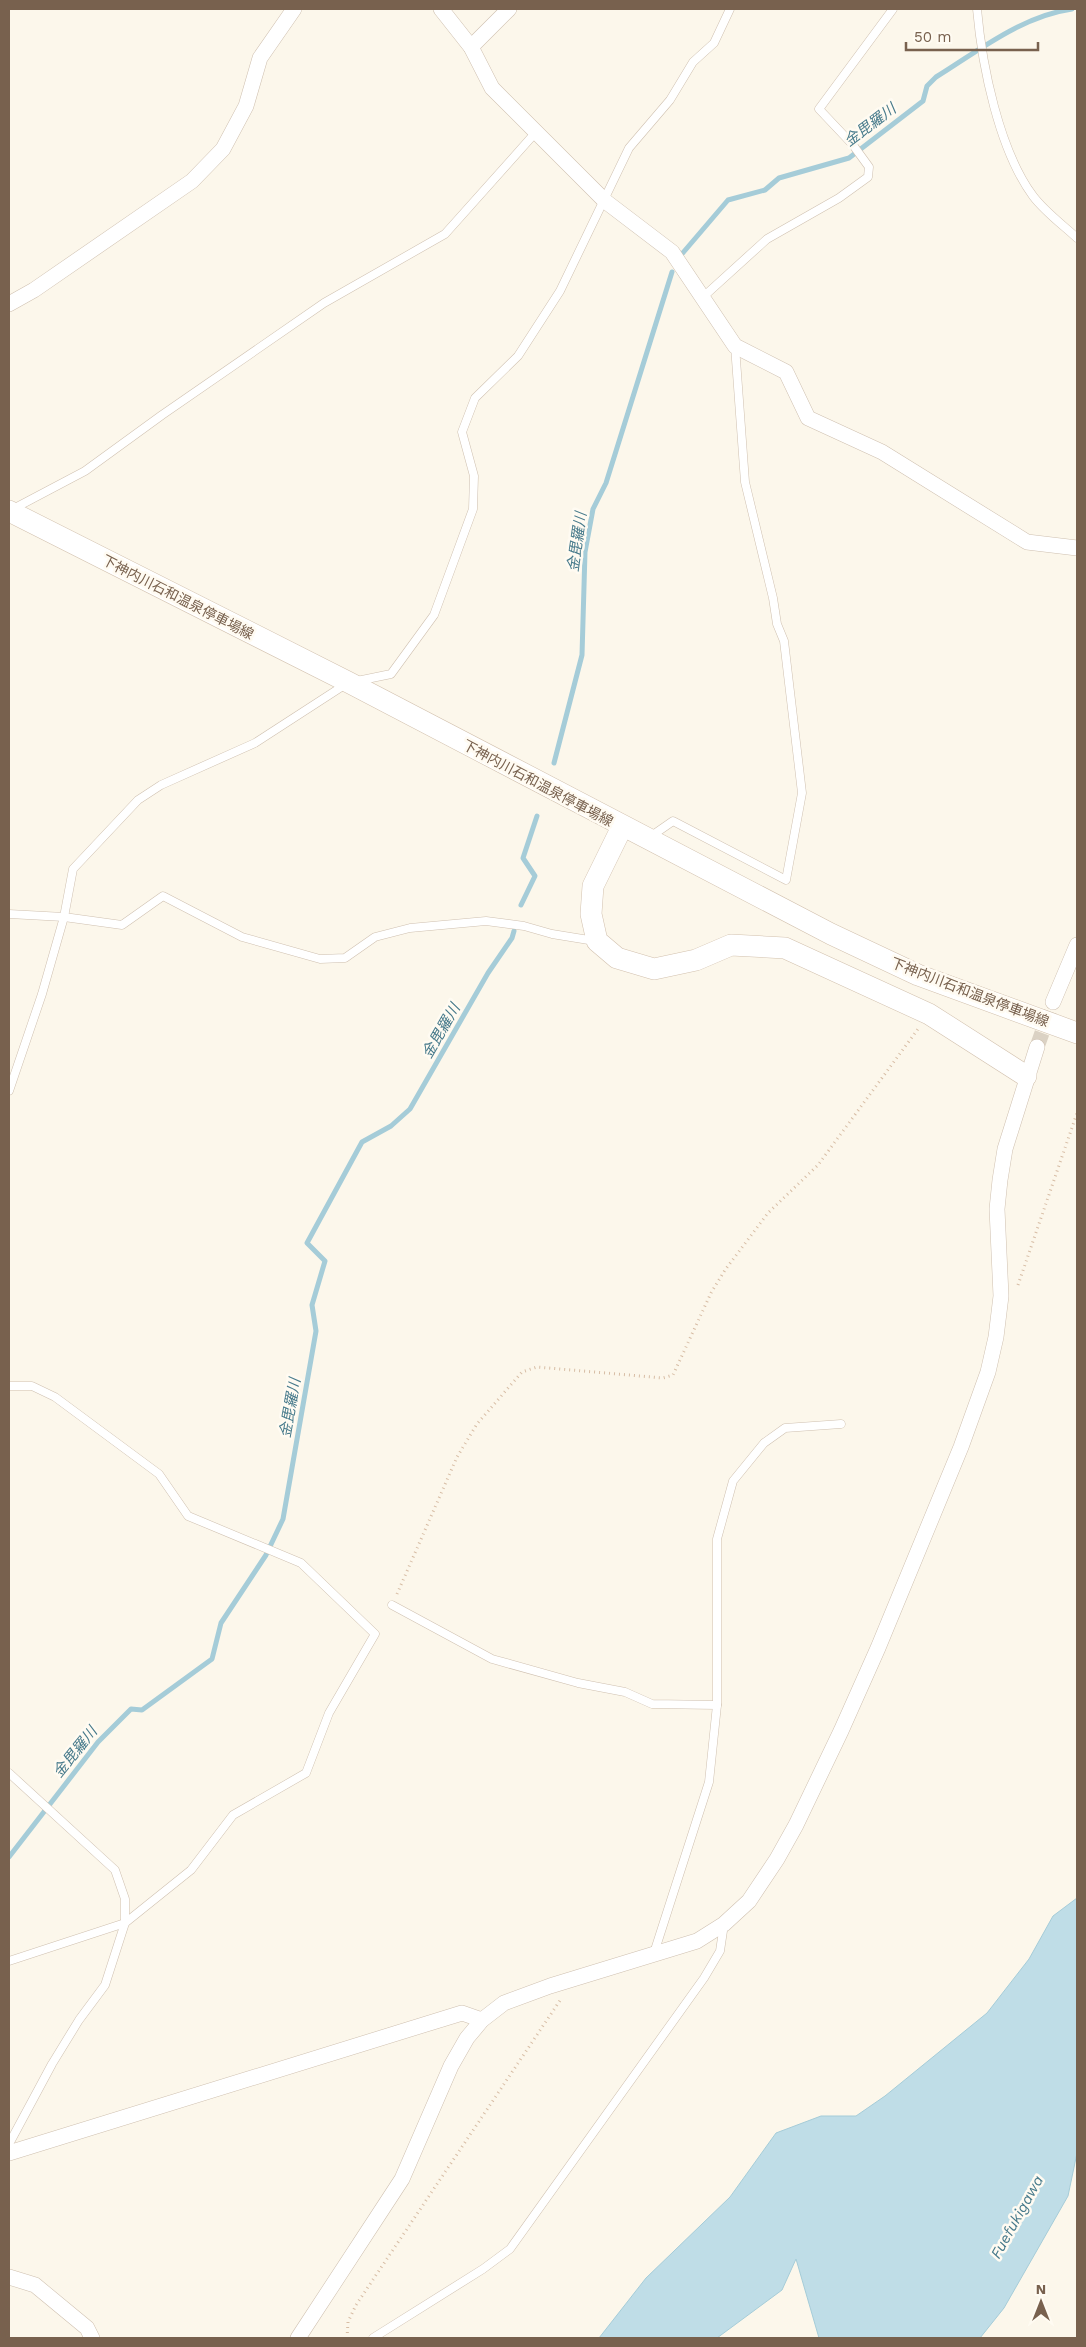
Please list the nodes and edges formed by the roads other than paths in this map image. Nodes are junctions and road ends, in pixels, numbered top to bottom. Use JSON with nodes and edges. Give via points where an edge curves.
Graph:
{"nodes":[{"id":1,"x":294,"y":9,"type":"edge"},
{"id":2,"x":441,"y":9,"type":"edge"},
{"id":3,"x":509,"y":9,"type":"edge"},
{"id":4,"x":730,"y":9,"type":"edge"},
{"id":5,"x":893,"y":9,"type":"edge"},
{"id":6,"x":977,"y":9,"type":"edge"},
{"id":7,"x":471,"y":47,"type":"junction"},
{"id":8,"x":536,"y":132,"type":"junction"},
{"id":9,"x":605,"y":201,"type":"junction"},
{"id":10,"x":1077,"y":238,"type":"edge"},
{"id":11,"x":702,"y":298,"type":"junction"},
{"id":12,"x":9,"y":304,"type":"edge"},
{"id":13,"x":735,"y":346,"type":"junction"},
{"id":14,"x":9,"y":511,"type":"edge"},
{"id":15,"x":1077,"y":548,"type":"edge"},
{"id":16,"x":348,"y":682,"type":"junction"},
{"id":17,"x":622,"y":827,"type":"junction"},
{"id":18,"x":646,"y":839,"type":"junction"},
{"id":19,"x":9,"y":914,"type":"edge"},
{"id":20,"x":64,"y":917,"type":"junction"},
{"id":21,"x":597,"y":941,"type":"junction"},
{"id":22,"x":1077,"y":945,"type":"edge"},
{"id":23,"x":1053,"y":1002,"type":"tunnel mouth"},
{"id":24,"x":1077,"y":1033,"type":"edge"},
{"id":25,"x":1037,"y":1047,"type":"tunnel mouth"},
{"id":26,"x":1026,"y":1076,"type":"junction"},
{"id":27,"x":9,"y":1091,"type":"edge"},
{"id":28,"x":9,"y":1386,"type":"edge"},
{"id":29,"x":841,"y":1424,"type":"dead end"},
{"id":30,"x":392,"y":1605,"type":"road end"},
{"id":31,"x":717,"y":1705,"type":"junction"},
{"id":32,"x":9,"y":1773,"type":"edge"},
{"id":33,"x":126,"y":1923,"type":"junction"},
{"id":34,"x":724,"y":1924,"type":"junction"},
{"id":35,"x":654,"y":1955,"type":"junction"},
{"id":36,"x":9,"y":1960,"type":"edge"},
{"id":37,"x":482,"y":2020,"type":"junction"},
{"id":38,"x":9,"y":2144,"type":"edge"},
{"id":39,"x":9,"y":2153,"type":"edge"},
{"id":40,"x":9,"y":2277,"type":"edge"},
{"id":41,"x":92,"y":2338,"type":"edge"},
{"id":42,"x":298,"y":2338,"type":"edge"},
{"id":43,"x":373,"y":2338,"type":"edge"}],
"edges":[{"from":1,"to":12,"type":"street","via":[[260,58],[246,106],[223,149],[192,181]]},
{"from":2,"to":7,"type":"street"},
{"from":3,"to":7,"type":"street"},
{"from":4,"to":9,"type":"lane","via":[[714,43],[693,62],[670,100],[629,148]]},
{"from":5,"to":11,"type":"lane","via":[[819,109],[862,155],[870,167],[868,177],[768,240]]},
{"from":6,"to":10,"type":"lane","via":[[984,60],[1002,139],[1033,197]]},
{"from":7,"to":8,"type":"street","via":[[492,88]]},
{"from":8,"to":9,"type":"street"},
{"from":8,"to":14,"type":"lane","via":[[444,234],[324,304],[86,471]]},
{"from":9,"to":11,"type":"street","via":[[672,252]]},
{"from":9,"to":16,"type":"lane","via":[[560,290],[518,356],[475,398],[462,432],[474,476],[473,509],[434,615],[391,674]]},
{"from":11,"to":13,"type":"street"},
{"from":13,"to":15,"type":"street","via":[[786,372],[808,418],[882,452],[1027,542]]},
{"from":13,"to":18,"type":"lane","via":[[745,482],[773,598],[776,624],[784,641],[802,793],[786,880],[673,821]]},
{"from":14,"to":16,"type":"main road","name":"下神内川石和温泉停車場線"},
{"from":16,"to":17,"type":"main road","name":"下神内川石和温泉停車場線"},
{"from":16,"to":20,"type":"lane","via":[[255,743],[161,785],[138,800],[72,870]]},
{"from":17,"to":18,"type":"main road","name":"下神内川石和温泉停車場線"},
{"from":17,"to":21,"type":"main road","via":[[593,886],[591,914]]},
{"from":18,"to":24,"type":"main road","name":"下神内川石和温泉停車場線","via":[[918,975]]},
{"from":19,"to":20,"type":"lane"},
{"from":20,"to":21,"type":"lane","via":[[122,925],[163,896],[242,937],[320,959],[345,958],[375,937],[410,928],[486,921]]},
{"from":20,"to":27,"type":"lane"},
{"from":21,"to":26,"type":"main road","via":[[616,958],[654,969],[696,960],[731,945],[785,948],[929,1014]]},
{"from":22,"to":23,"type":"street"},
{"from":25,"to":26,"type":"street"},
{"from":26,"to":34,"type":"street","via":[[1005,1149],[1000,1180],[997,1329],[977,1405],[878,1648],[796,1825],[750,1901]]},
{"from":28,"to":33,"type":"lane","via":[[32,1386],[54,1397],[159,1474],[188,1516],[301,1563],[375,1634],[329,1713],[306,1773],[233,1815],[191,1870]]},
{"from":29,"to":31,"type":"lane","via":[[785,1428],[764,1443],[733,1481],[717,1539]]},
{"from":30,"to":31,"type":"lane","via":[[492,1659],[578,1684],[625,1692],[652,1704]]},
{"from":31,"to":35,"type":"lane","via":[[709,1782]]},
{"from":32,"to":33,"type":"lane","via":[[115,1870],[125,1899]]},
{"from":33,"to":36,"type":"lane"},
{"from":33,"to":38,"type":"lane","via":[[105,1985],[66,2042]]},
{"from":34,"to":35,"type":"street","via":[[696,1941]]},
{"from":34,"to":43,"type":"lane","via":[[720,1951],[704,1978],[510,2249]]},
{"from":35,"to":37,"type":"street","via":[[586,1973],[504,2003]]},
{"from":37,"to":39,"type":"street","via":[[462,2013]]},
{"from":37,"to":42,"type":"street","via":[[451,2066],[402,2179]]},
{"from":40,"to":41,"type":"street","via":[[35,2285],[87,2328]]}]}
